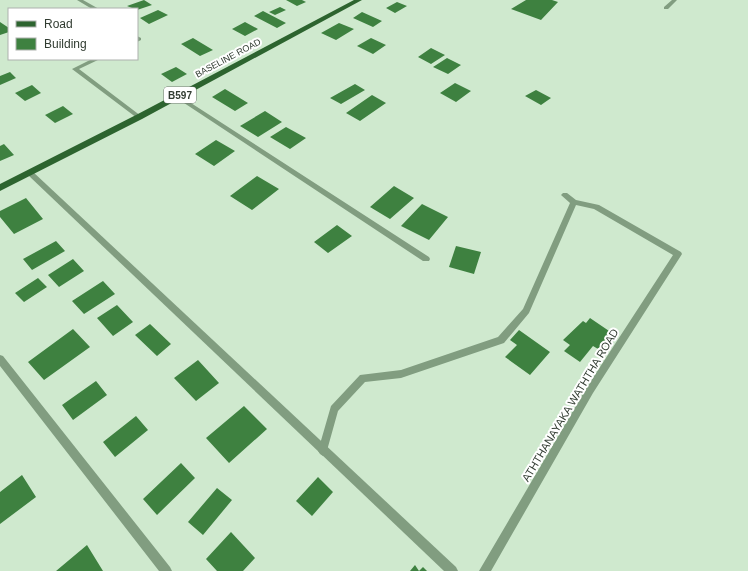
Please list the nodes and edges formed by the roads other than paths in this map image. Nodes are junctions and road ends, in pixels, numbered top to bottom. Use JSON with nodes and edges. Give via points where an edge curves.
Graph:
{"nodes":[{"id":1,"x":79,"y":0,"type":"edge"},
{"id":2,"x":359,"y":0,"type":"edge"},
{"id":3,"x":676,"y":0,"type":"edge"},
{"id":4,"x":94,"y":8,"type":"edge"},
{"id":5,"x":666,"y":8,"type":"dead end"},
{"id":6,"x":96,"y":60,"type":"edge"},
{"id":7,"x":177,"y":96,"type":"junction"},
{"id":8,"x":139,"y":117,"type":"junction"},
{"id":9,"x":30,"y":173,"type":"junction"},
{"id":10,"x":0,"y":188,"type":"edge"},
{"id":11,"x":565,"y":195,"type":"dead end"},
{"id":12,"x":574,"y":202,"type":"junction"},
{"id":13,"x":426,"y":259,"type":"dead end"},
{"id":14,"x":0,"y":360,"type":"edge"},
{"id":15,"x":323,"y":451,"type":"junction"},
{"id":16,"x":166,"y":571,"type":"edge"},
{"id":17,"x":452,"y":571,"type":"edge"},
{"id":18,"x":485,"y":571,"type":"edge"}],
"edges":[{"from":1,"to":4,"type":"street"},
{"from":2,"to":7,"type":"main road","name":"BASELINE ROAD","number":"B597"},
{"from":3,"to":5,"type":"street"},
{"from":6,"to":8,"type":"street","via":[[75,69]]},
{"from":7,"to":8,"type":"main road","name":"BASELINE ROAD","number":"B597"},
{"from":7,"to":13,"type":"street"},
{"from":8,"to":9,"type":"main road","name":"BASELINE ROAD","number":"B597"},
{"from":9,"to":10,"type":"main road","name":"BASELINE ROAD","number":"B597"},
{"from":9,"to":15,"type":"street"},
{"from":11,"to":12,"type":"street"},
{"from":12,"to":15,"type":"street","via":[[526,312],[501,340],[401,374],[364,378],[334,409]]},
{"from":12,"to":18,"type":"street","name":"ATHTHANAYAKA WATHTHA ROAD","via":[[596,207],[678,254],[590,390]]},
{"from":14,"to":16,"type":"street"},
{"from":15,"to":17,"type":"street"}]}
